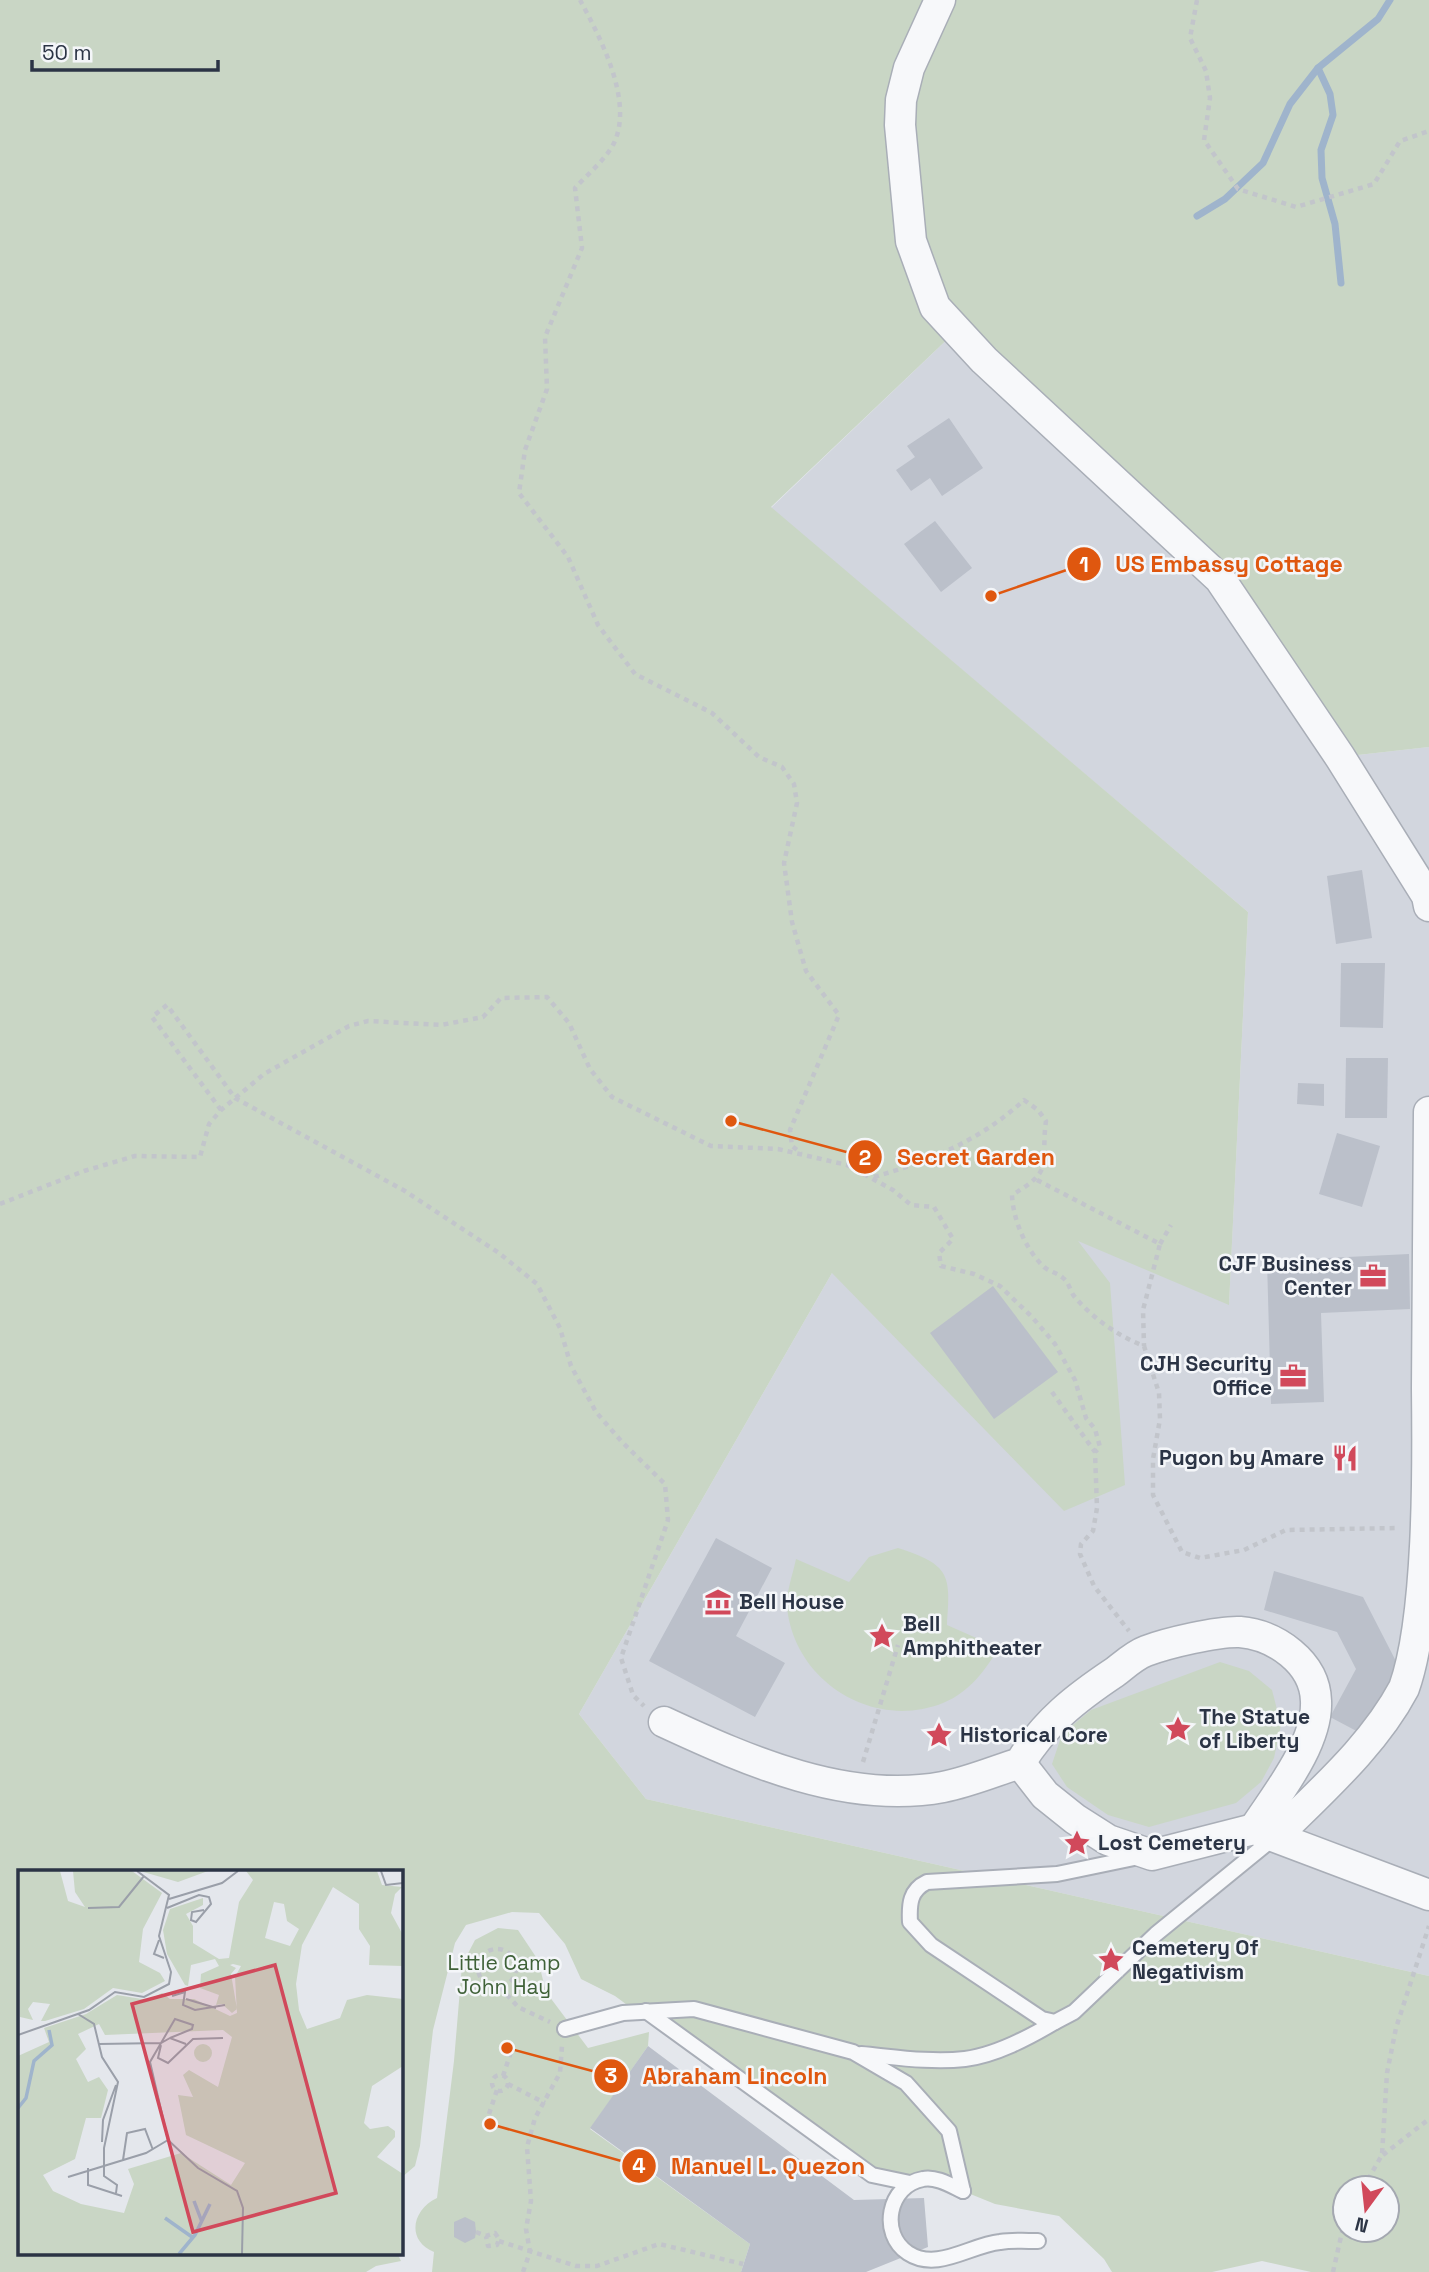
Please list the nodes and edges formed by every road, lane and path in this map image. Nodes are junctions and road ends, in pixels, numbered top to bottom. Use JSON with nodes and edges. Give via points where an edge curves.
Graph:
{"nodes":[{"id":1,"x":580,"y":0,"type":"edge"},
{"id":2,"x":940,"y":0,"type":"edge"},
{"id":3,"x":1196,"y":0,"type":"edge"},
{"id":4,"x":1429,"y":131,"type":"edge"},
{"id":5,"x":1429,"y":906,"type":"edge"},
{"id":6,"x":235,"y":1098,"type":"junction"},
{"id":7,"x":221,"y":1110,"type":"junction"},
{"id":8,"x":1429,"y":1112,"type":"edge"},
{"id":9,"x":804,"y":1155,"type":"junction"},
{"id":10,"x":873,"y":1177,"type":"junction"},
{"id":11,"x":1037,"y":1180,"type":"junction"},
{"id":12,"x":0,"y":1205,"type":"edge"},
{"id":13,"x":1171,"y":1225,"type":"dead end"},
{"id":14,"x":1160,"y":1244,"type":"junction"},
{"id":15,"x":1428,"y":1317,"type":"edge"},
{"id":16,"x":1144,"y":1346,"type":"junction"},
{"id":17,"x":1052,"y":1392,"type":"dead end"},
{"id":18,"x":1093,"y":1450,"type":"junction"},
{"id":19,"x":1428,"y":1475,"type":"edge"},
{"id":20,"x":1428,"y":1528,"type":"edge"},
{"id":21,"x":898,"y":1644,"type":"dead end"},
{"id":22,"x":1144,"y":1651,"type":"junction"},
{"id":23,"x":664,"y":1722,"type":"joint"},
{"id":24,"x":1020,"y":1763,"type":"junction"},
{"id":25,"x":855,"y":1786,"type":"junction"},
{"id":26,"x":1265,"y":1832,"type":"junction"},
{"id":27,"x":1153,"y":1855,"type":"junction"},
{"id":28,"x":1429,"y":1895,"type":"edge"},
{"id":29,"x":1429,"y":1926,"type":"edge"},
{"id":30,"x":500,"y":1987,"type":"junction"},
{"id":31,"x":646,"y":2011,"type":"junction"},
{"id":32,"x":1055,"y":2022,"type":"junction"},
{"id":33,"x":565,"y":2029,"type":"junction"},
{"id":34,"x":511,"y":2052,"type":"dead end"},
{"id":35,"x":853,"y":2053,"type":"junction"},
{"id":36,"x":503,"y":2076,"type":"junction"},
{"id":37,"x":508,"y":2084,"type":"junction"},
{"id":38,"x":497,"y":2091,"type":"junction"},
{"id":39,"x":545,"y":2103,"type":"junction"},
{"id":40,"x":489,"y":2114,"type":"dead end"},
{"id":41,"x":1429,"y":2119,"type":"edge"},
{"id":42,"x":1382,"y":2155,"type":"junction"},
{"id":43,"x":1371,"y":2174,"type":"edge"},
{"id":44,"x":905,"y":2188,"type":"junction"},
{"id":45,"x":476,"y":2232,"type":"dead end"},
{"id":46,"x":486,"y":2236,"type":"junction"},
{"id":47,"x":499,"y":2241,"type":"junction"},
{"id":48,"x":1038,"y":2241,"type":"dead end"},
{"id":49,"x":1339,"y":2244,"type":"edge"},
{"id":50,"x":530,"y":2252,"type":"junction"},
{"id":51,"x":743,"y":2264,"type":"dead end"},
{"id":52,"x":523,"y":2272,"type":"edge"},
{"id":53,"x":1333,"y":2272,"type":"edge"}],
"edges":[{"from":1,"to":9,"type":"path","via":[[608,53],[621,120],[614,145],[575,188],[582,248],[545,337],[547,389],[524,450],[519,493],[568,557],[598,625],[635,674],[712,713],[759,757],[782,767],[794,784],[797,803],[784,863],[792,922],[806,971],[839,1015],[790,1130],[792,1146]]},
{"from":2,"to":5,"type":"street","via":[[909,68],[900,125],[911,241],[935,307],[984,360],[1220,579],[1340,757]]},
{"from":3,"to":4,"type":"path","via":[[1190,38],[1206,71],[1210,98],[1204,140],[1238,189],[1296,207],[1342,194],[1374,184],[1400,141]]},
{"from":6,"to":7,"type":"path"},
{"from":6,"to":7,"type":"path","via":[[167,1005],[159,1011],[152,1017]]},
{"from":6,"to":9,"type":"path","via":[[264,1074],[348,1026],[368,1021],[441,1025],[483,1017],[501,998],[547,997],[569,1023],[590,1069],[612,1097],[711,1146]]},
{"from":6,"to":23,"type":"path","via":[[405,1191],[537,1284],[596,1412],[665,1484],[668,1520],[621,1658],[634,1695]]},
{"from":7,"to":12,"type":"path","via":[[209,1124],[200,1157],[135,1156]]},
{"from":8,"to":15,"type":"street"},
{"from":9,"to":10,"type":"path"},
{"from":10,"to":11,"type":"path","via":[[937,1158],[997,1125],[1024,1100],[1046,1121],[1045,1162]]},
{"from":10,"to":18,"type":"path","via":[[911,1205],[934,1207],[953,1239],[939,1253],[941,1266],[974,1273],[1000,1286],[1055,1344],[1095,1429],[1100,1447]]},
{"from":11,"to":14,"type":"path"},
{"from":11,"to":16,"type":"path","via":[[1012,1195],[1025,1243],[1046,1269],[1065,1279],[1090,1312],[1126,1339]]},
{"from":13,"to":14,"type":"path"},
{"from":14,"to":16,"type":"path","via":[[1143,1310]]},
{"from":15,"to":19,"type":"street"},
{"from":16,"to":20,"type":"path","via":[[1160,1406],[1153,1495],[1182,1552],[1200,1558],[1244,1550],[1286,1530]]},
{"from":17,"to":18,"type":"path"},
{"from":18,"to":22,"type":"path","via":[[1097,1508],[1093,1531],[1081,1544],[1080,1554],[1094,1586]]},
{"from":19,"to":20,"type":"street"},
{"from":20,"to":26,"type":"street","via":[[1424,1622],[1404,1687],[1383,1722],[1356,1753]]},
{"from":21,"to":25,"type":"path"},
{"from":22,"to":24,"type":"street","via":[[1068,1703],[1037,1736]]},
{"from":22,"to":26,"type":"street","via":[[1238,1632],[1266,1638],[1300,1662],[1317,1702],[1303,1749]]},
{"from":23,"to":25,"type":"street","via":[[746,1759],[801,1777]]},
{"from":24,"to":25,"type":"street","via":[[943,1787],[878,1790]]},
{"from":24,"to":27,"type":"street","via":[[1045,1796],[1075,1819],[1108,1840]]},
{"from":26,"to":27,"type":"street"},
{"from":26,"to":28,"type":"street"},
{"from":26,"to":32,"type":"lane","via":[[1074,2012]]},
{"from":27,"to":32,"type":"lane","via":[[1057,1874],[927,1882],[912,1896],[910,1922],[931,1945],[1042,2019]]},
{"from":29,"to":42,"type":"path","via":[[1396,2028],[1387,2073]]},
{"from":30,"to":30,"type":"path","via":[[482,1981],[477,1969],[481,1957],[491,1949],[509,1952],[516,1964],[511,1981]]},
{"from":30,"to":33,"type":"path","via":[[518,2007]]},
{"from":31,"to":33,"type":"lane","via":[[623,2012]]},
{"from":31,"to":35,"type":"lane","via":[[694,2009]]},
{"from":31,"to":44,"type":"lane","via":[[872,2175]]},
{"from":32,"to":35,"type":"lane","via":[[1023,2041],[965,2059]]},
{"from":33,"to":39,"type":"path","via":[[560,2073]]},
{"from":34,"to":36,"type":"path"},
{"from":35,"to":44,"type":"lane","via":[[906,2083],[949,2132],[963,2191],[930,2179]]},
{"from":36,"to":37,"type":"path"},
{"from":36,"to":38,"type":"path","via":[[493,2080]]},
{"from":37,"to":38,"type":"path"},
{"from":37,"to":39,"type":"path"},
{"from":38,"to":40,"type":"path"},
{"from":39,"to":50,"type":"path","via":[[535,2118],[527,2147]]},
{"from":41,"to":42,"type":"path"},
{"from":42,"to":43,"type":"path"},
{"from":44,"to":48,"type":"lane","via":[[892,2206],[892,2231],[906,2252],[918,2258],[943,2260],[970,2248]]},
{"from":45,"to":46,"type":"path"},
{"from":46,"to":47,"type":"path","via":[[495,2233]]},
{"from":46,"to":47,"type":"path","via":[[490,2246]]},
{"from":47,"to":50,"type":"path"},
{"from":49,"to":53,"type":"path"},
{"from":50,"to":51,"type":"path","via":[[576,2266],[597,2266],[659,2244]]},
{"from":50,"to":52,"type":"path"}]}
